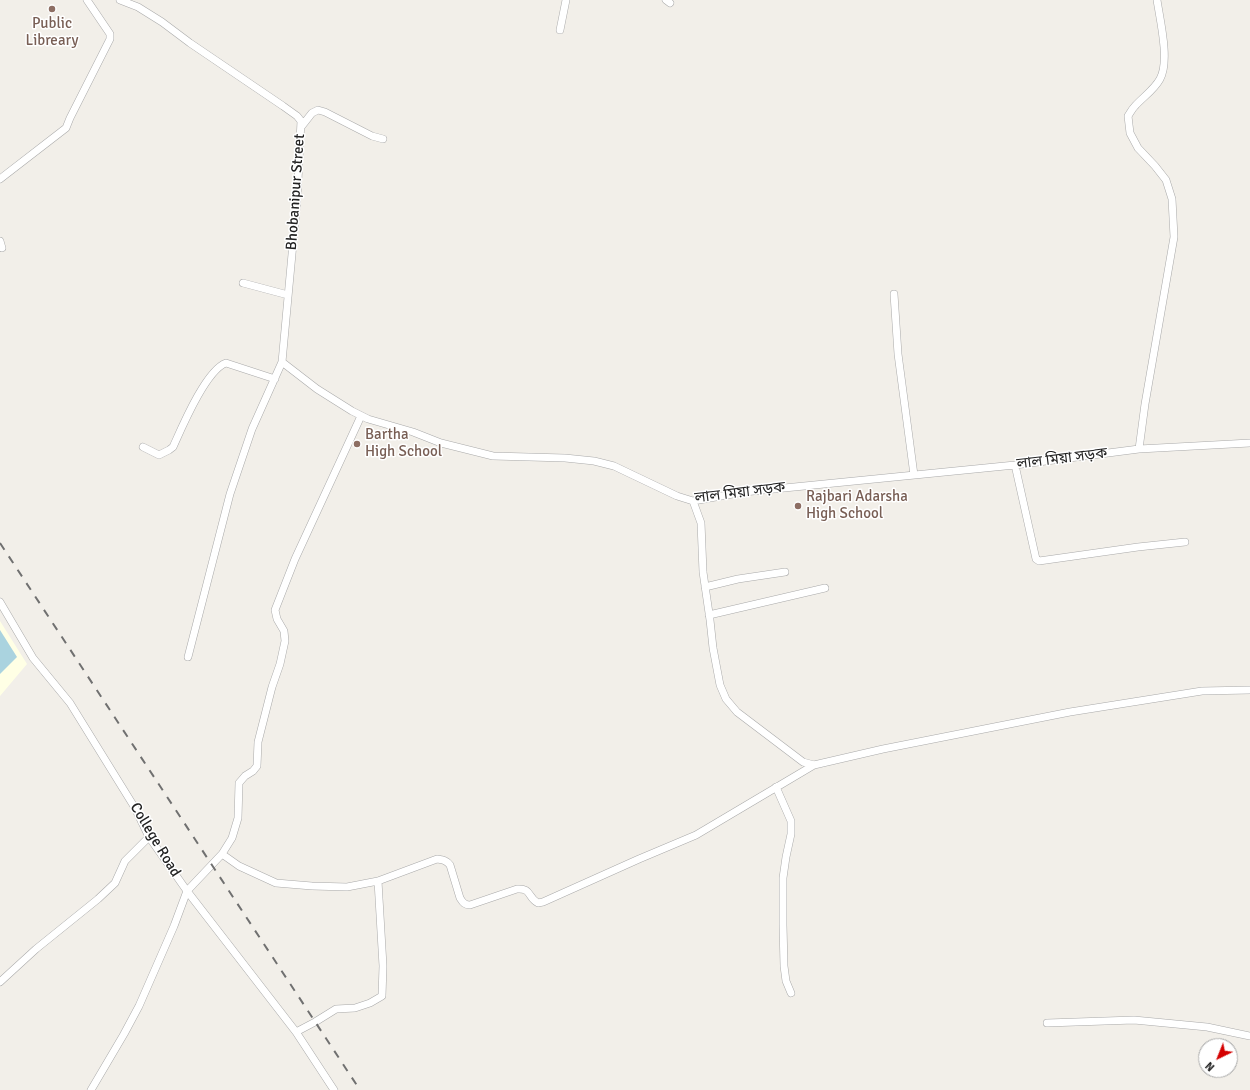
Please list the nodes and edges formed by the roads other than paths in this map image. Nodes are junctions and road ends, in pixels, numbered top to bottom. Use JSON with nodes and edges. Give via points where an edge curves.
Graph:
{"nodes":[{"id":1,"x":87,"y":0,"type":"edge"},
{"id":2,"x":121,"y":0,"type":"edge"},
{"id":3,"x":566,"y":0,"type":"edge"},
{"id":4,"x":1157,"y":0,"type":"edge"},
{"id":5,"x":560,"y":30,"type":"dead end"},
{"id":6,"x":301,"y":127,"type":"junction"},
{"id":7,"x":383,"y":139,"type":"dead end"},
{"id":8,"x":0,"y":179,"type":"edge"},
{"id":9,"x":243,"y":283,"type":"dead end"},
{"id":10,"x":894,"y":294,"type":"dead end"},
{"id":11,"x":288,"y":295,"type":"junction"},
{"id":12,"x":282,"y":362,"type":"junction"},
{"id":13,"x":275,"y":379,"type":"junction"},
{"id":14,"x":361,"y":416,"type":"junction"},
{"id":15,"x":1250,"y":444,"type":"edge"},
{"id":16,"x":143,"y":447,"type":"dead end"},
{"id":17,"x":1139,"y":450,"type":"junction"},
{"id":18,"x":1015,"y":465,"type":"junction"},
{"id":19,"x":914,"y":475,"type":"junction"},
{"id":20,"x":693,"y":501,"type":"junction"},
{"id":21,"x":1185,"y":542,"type":"dead end"},
{"id":22,"x":785,"y":572,"type":"dead end"},
{"id":23,"x":705,"y":587,"type":"junction"},
{"id":24,"x":825,"y":588,"type":"dead end"},
{"id":25,"x":0,"y":602,"type":"edge"},
{"id":26,"x":710,"y":615,"type":"junction"},
{"id":27,"x":188,"y":657,"type":"dead end"},
{"id":28,"x":1250,"y":690,"type":"edge"},
{"id":29,"x":814,"y":765,"type":"junction"},
{"id":30,"x":776,"y":787,"type":"junction"},
{"id":31,"x":149,"y":837,"type":"junction"},
{"id":32,"x":222,"y":854,"type":"junction"},
{"id":33,"x":378,"y":881,"type":"junction"},
{"id":34,"x":187,"y":891,"type":"junction"},
{"id":35,"x":0,"y":982,"type":"edge"},
{"id":36,"x":791,"y":993,"type":"dead end"},
{"id":37,"x":1047,"y":1023,"type":"dead end"},
{"id":38,"x":296,"y":1032,"type":"junction"},
{"id":39,"x":1250,"y":1036,"type":"edge"},
{"id":40,"x":91,"y":1090,"type":"edge"},
{"id":41,"x":334,"y":1090,"type":"edge"}],
"edges":[{"from":1,"to":8,"type":"street","via":[[110,34],[110,39],[66,128]]},
{"from":2,"to":6,"type":"street","name":"Bhobanipur Street","via":[[162,22],[283,106],[297,116],[301,121]]},
{"from":3,"to":5,"type":"street"},
{"from":4,"to":17,"type":"street","via":[[1164,66],[1160,79],[1128,116],[1130,133],[1138,148],[1166,180],[1172,199],[1174,236]]},
{"from":6,"to":7,"type":"street","via":[[312,113],[318,110]]},
{"from":6,"to":11,"type":"street","name":"Bhobanipur Street"},
{"from":9,"to":11,"type":"street"},
{"from":10,"to":19,"type":"street","via":[[898,354]]},
{"from":11,"to":12,"type":"street","name":"Bhobanipur Street"},
{"from":12,"to":13,"type":"street","name":"Bhobanipur Street"},
{"from":12,"to":14,"type":"street","name":"লাল মিয়া সড়ক","via":[[317,389]]},
{"from":13,"to":16,"type":"street","via":[[226,363],[221,365],[201,390],[173,447],[159,455]]},
{"from":13,"to":27,"type":"street","name":"Bhobanipur Street","via":[[252,429],[230,494]]},
{"from":14,"to":20,"type":"street","name":"লাল মিয়া সড়ক","via":[[441,443],[493,456],[565,458],[614,466]]},
{"from":14,"to":32,"type":"street","via":[[295,559],[275,610],[286,641],[258,742],[257,766],[239,783],[238,818],[232,838]]},
{"from":15,"to":17,"type":"street","name":"লাল মিয়া সড়ক"},
{"from":17,"to":18,"type":"street","name":"লাল মিয়া সড়ক"},
{"from":18,"to":19,"type":"street","name":"লাল মিয়া সড়ক"},
{"from":18,"to":21,"type":"street","via":[[1038,561]]},
{"from":19,"to":20,"type":"street","name":"লাল মিয়া সড়ক","via":[[744,492]]},
{"from":20,"to":23,"type":"street","via":[[701,523]]},
{"from":22,"to":23,"type":"street"},
{"from":23,"to":26,"type":"street"},
{"from":24,"to":26,"type":"street"},
{"from":25,"to":31,"type":"street","name":"College Road","via":[[33,658],[74,709],[135,808]]},
{"from":26,"to":29,"type":"street","via":[[720,685],[726,699],[737,712],[782,747],[803,762]]},
{"from":28,"to":29,"type":"street","via":[[1202,691],[1070,712]]},
{"from":29,"to":30,"type":"street"},
{"from":30,"to":33,"type":"street","via":[[696,835],[544,902],[538,903],[527,890],[517,889],[466,905],[460,898],[450,865],[447,861],[437,859]]},
{"from":30,"to":36,"type":"street","via":[[791,821],[783,878],[784,966]]},
{"from":31,"to":34,"type":"street","name":"College Road"},
{"from":31,"to":35,"type":"street","via":[[125,861],[114,883],[98,899]]},
{"from":32,"to":33,"type":"street","via":[[240,866],[276,883],[347,887]]},
{"from":32,"to":34,"type":"street"},
{"from":33,"to":38,"type":"street","via":[[383,966],[382,996],[370,1004],[336,1009]]},
{"from":34,"to":38,"type":"street","name":"College Road"},
{"from":34,"to":40,"type":"street","via":[[139,1006]]},
{"from":37,"to":39,"type":"street","via":[[1134,1020],[1207,1027]]},
{"from":38,"to":41,"type":"street","name":"College Road"}]}
